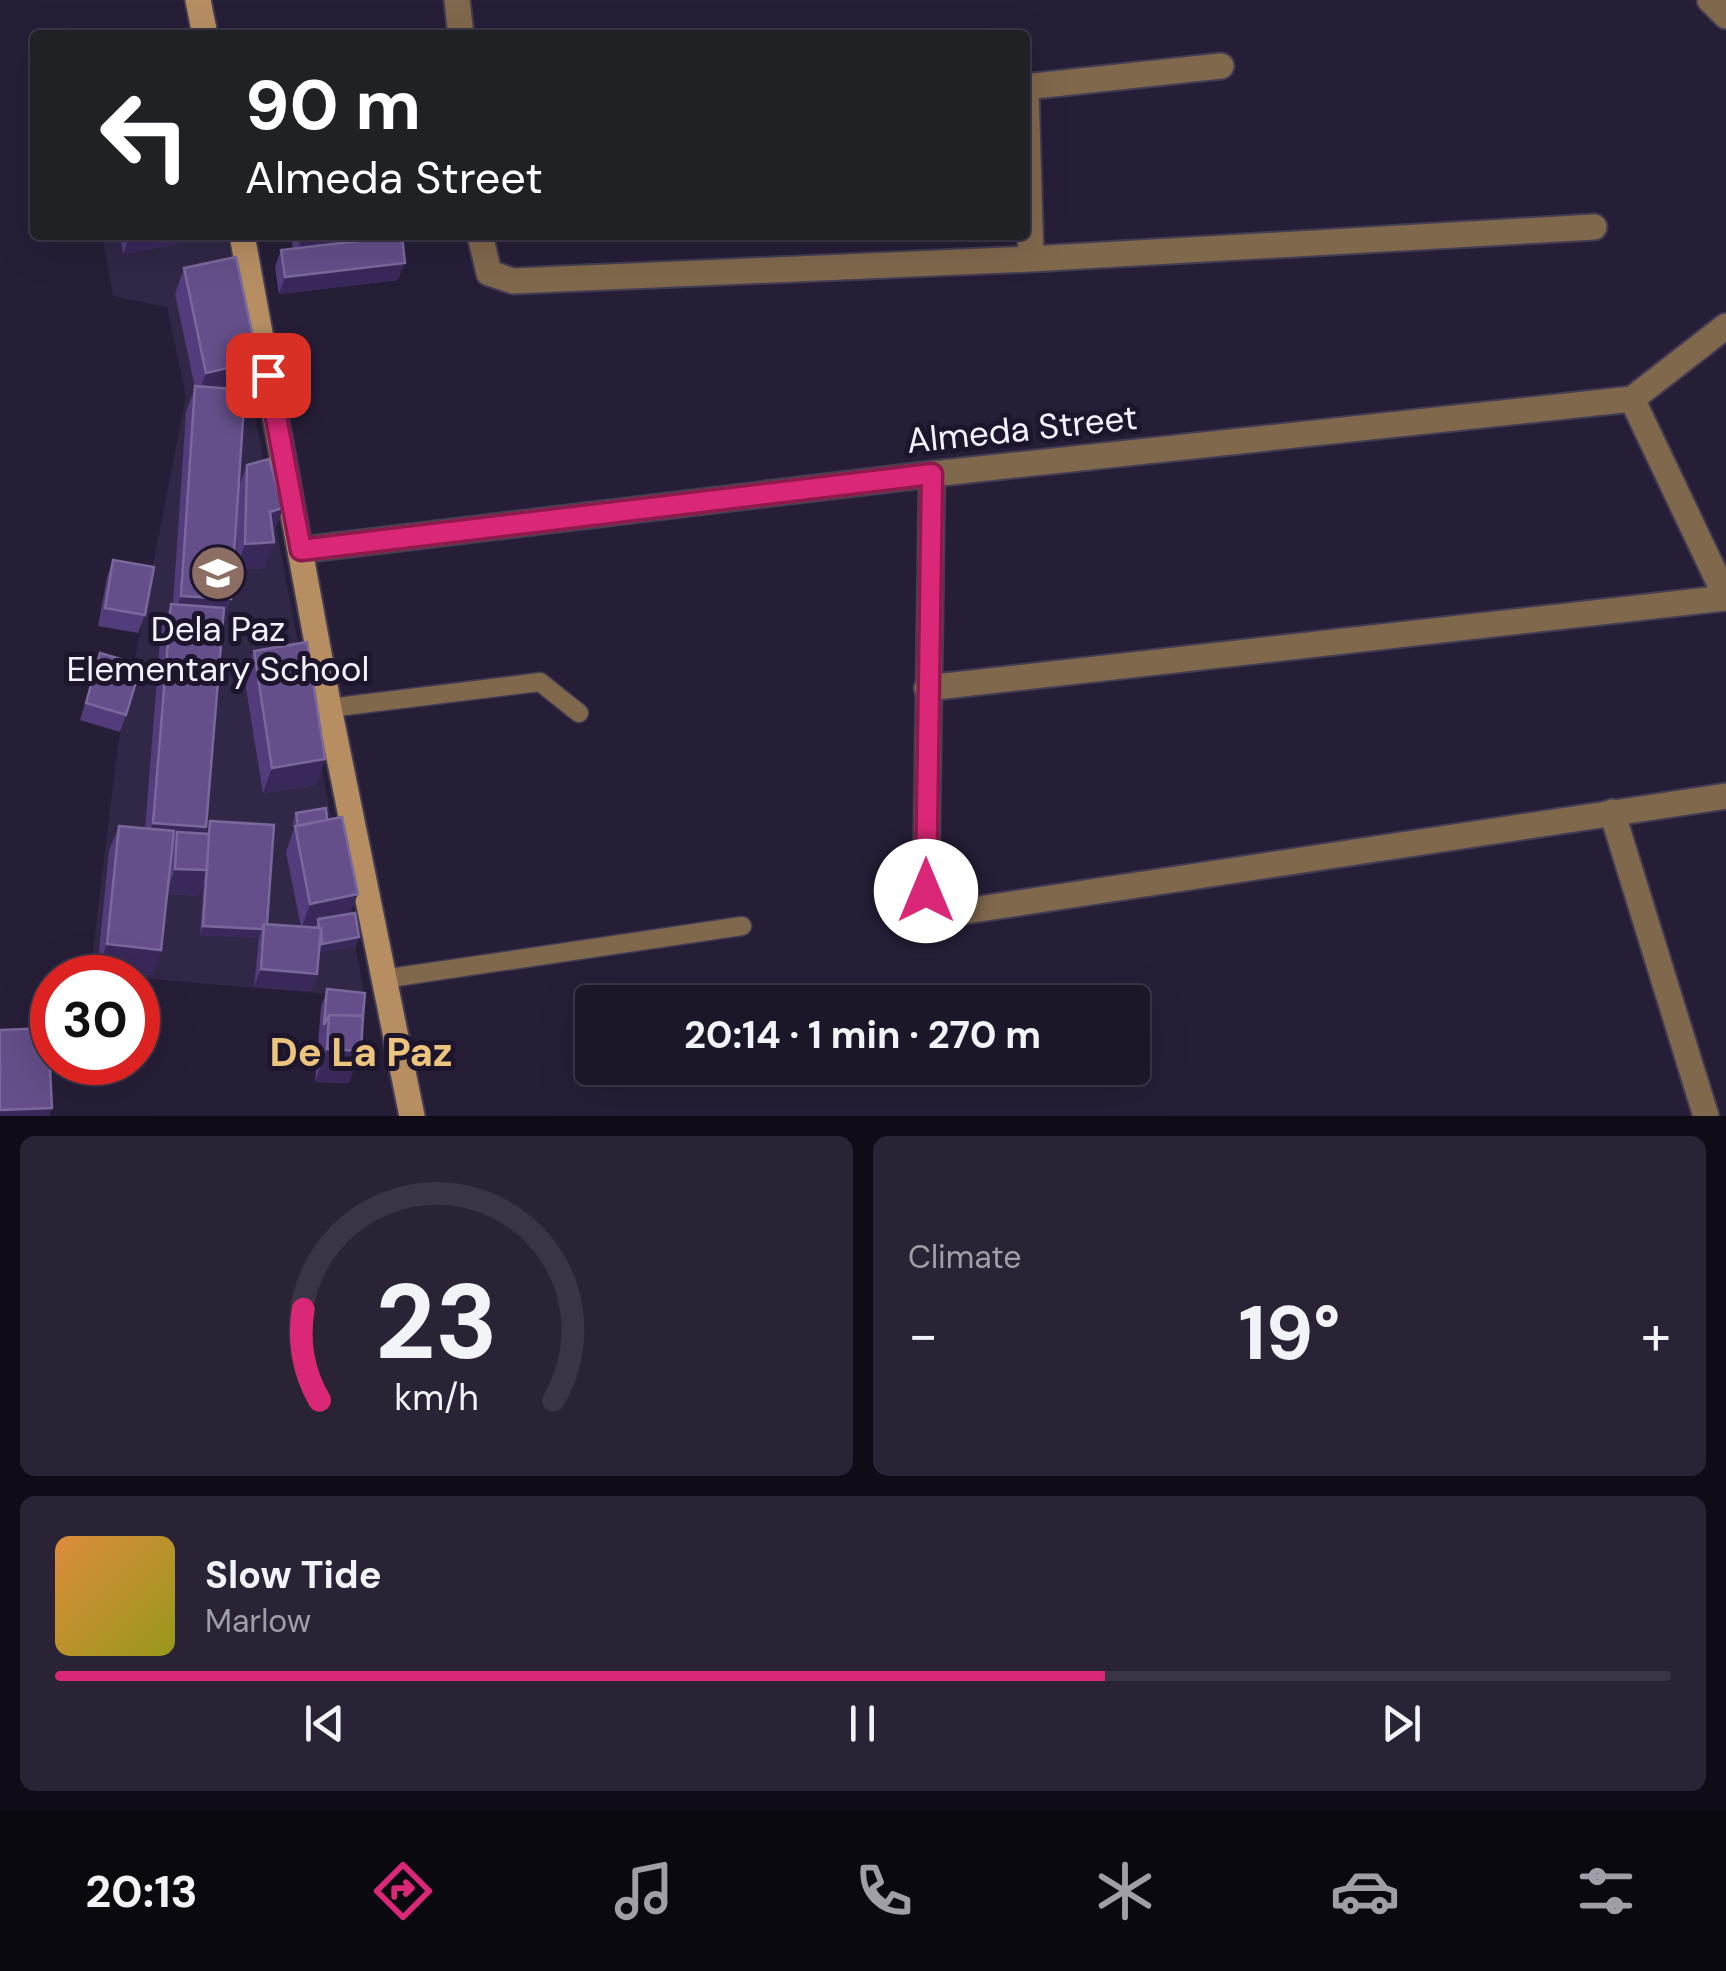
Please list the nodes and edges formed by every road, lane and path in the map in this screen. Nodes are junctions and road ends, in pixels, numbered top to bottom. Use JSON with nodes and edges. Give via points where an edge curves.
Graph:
{"nodes":[{"id":1,"x":198,"y":0,"type":"edge"},
{"id":2,"x":457,"y":0,"type":"edge"},
{"id":3,"x":1710,"y":0,"type":"edge"},
{"id":4,"x":1726,"y":16,"type":"edge"},
{"id":5,"x":204,"y":30,"type":"edge"},
{"id":6,"x":460,"y":30,"type":"edge"},
{"id":7,"x":1221,"y":66,"type":"dead end"},
{"id":8,"x":1030,"y":87,"type":"edge"},
{"id":9,"x":1030,"y":225,"type":"edge"},
{"id":10,"x":1594,"y":226,"type":"dead end"},
{"id":11,"x":243,"y":240,"type":"edge"},
{"id":12,"x":481,"y":240,"type":"edge"},
{"id":13,"x":1031,"y":259,"type":"junction"},
{"id":14,"x":1726,"y":326,"type":"edge"},
{"id":15,"x":1632,"y":398,"type":"junction"},
{"id":16,"x":932,"y":474,"type":"junction"},
{"id":17,"x":301,"y":550,"type":"junction"},
{"id":18,"x":1726,"y":597,"type":"edge"},
{"id":19,"x":927,"y":688,"type":"junction"},
{"id":20,"x":329,"y":708,"type":"junction"},
{"id":21,"x":580,"y":714,"type":"dead end"},
{"id":22,"x":1726,"y":796,"type":"edge"},
{"id":23,"x":1612,"y":812,"type":"junction"},
{"id":24,"x":742,"y":926,"type":"dead end"},
{"id":25,"x":382,"y":979,"type":"junction"},
{"id":26,"x":412,"y":1116,"type":"edge"},
{"id":27,"x":1706,"y":1116,"type":"edge"}],
"edges":[{"from":1,"to":5,"type":"street"},
{"from":2,"to":6,"type":"street"},
{"from":3,"to":4,"type":"street"},
{"from":7,"to":8,"type":"street"},
{"from":9,"to":13,"type":"street"},
{"from":10,"to":13,"type":"street"},
{"from":11,"to":17,"type":"street"},
{"from":12,"to":13,"type":"street","via":[[490,273],[513,281]]},
{"from":14,"to":15,"type":"street"},
{"from":15,"to":16,"type":"street","name":"Almeda Street"},
{"from":15,"to":18,"type":"street"},
{"from":16,"to":17,"type":"street","name":"Almeda Street"},
{"from":16,"to":19,"type":"street"},
{"from":17,"to":20,"type":"street"},
{"from":18,"to":19,"type":"street"},
{"from":19,"to":23,"type":"street","via":[[926,891],[938,908],[959,912]]},
{"from":20,"to":21,"type":"lane","via":[[540,682]]},
{"from":20,"to":25,"type":"street"},
{"from":22,"to":23,"type":"street"},
{"from":23,"to":27,"type":"street"},
{"from":24,"to":25,"type":"lane"},
{"from":25,"to":26,"type":"street"}]}
